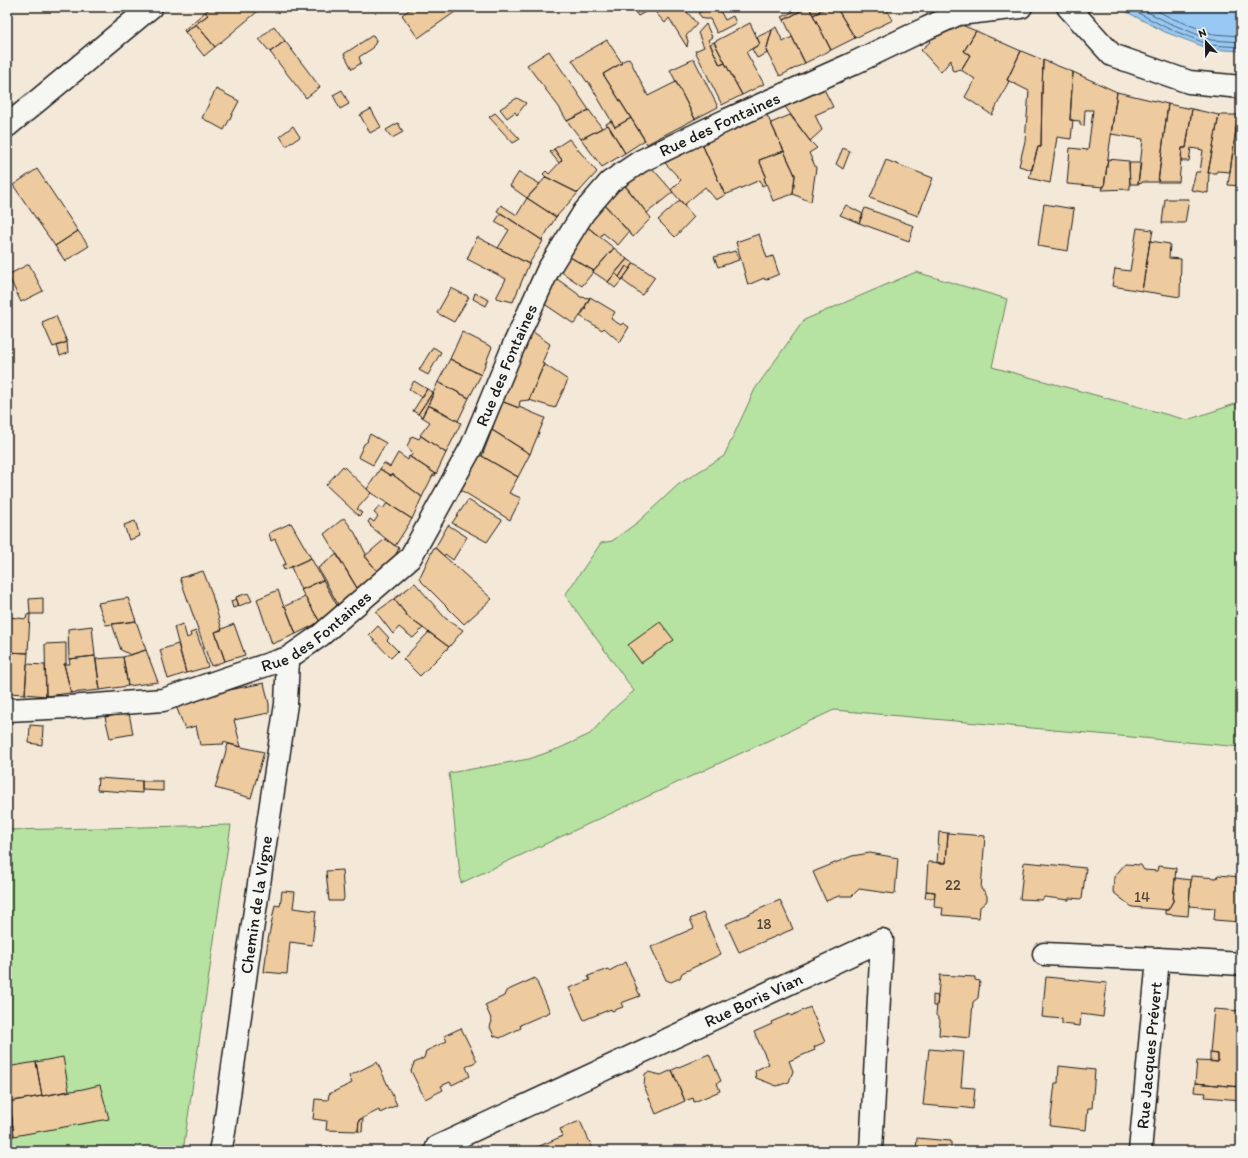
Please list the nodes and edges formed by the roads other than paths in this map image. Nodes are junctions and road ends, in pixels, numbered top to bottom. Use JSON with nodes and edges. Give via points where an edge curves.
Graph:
{"nodes":[{"id":1,"x":150,"y":7,"type":"edge"},
{"id":2,"x":1021,"y":7,"type":"edge"},
{"id":3,"x":1068,"y":7,"type":"edge"},
{"id":4,"x":1241,"y":87,"type":"edge"},
{"id":5,"x":7,"y":126,"type":"edge"},
{"id":6,"x":288,"y":658,"type":"junction"},
{"id":7,"x":7,"y":710,"type":"edge"},
{"id":8,"x":1044,"y":954,"type":"dead end"},
{"id":9,"x":1158,"y":959,"type":"junction"},
{"id":10,"x":1241,"y":964,"type":"edge"},
{"id":11,"x":220,"y":1151,"type":"edge"},
{"id":12,"x":436,"y":1151,"type":"edge"},
{"id":13,"x":870,"y":1151,"type":"edge"},
{"id":14,"x":1140,"y":1151,"type":"edge"}],
"edges":[{"from":1,"to":5,"type":"street"},
{"from":2,"to":6,"type":"street","name":"Rue des Fontaines","via":[[958,14],[641,161],[610,182],[584,212],[548,270],[472,446],[410,558],[321,635]]},
{"from":3,"to":4,"type":"street","via":[[1112,55],[1189,82]]},
{"from":6,"to":7,"type":"street","name":"Rue des Fontaines","via":[[163,700]]},
{"from":6,"to":11,"type":"street","name":"Chemin de la Vigne","via":[[286,704]]},
{"from":8,"to":9,"type":"street","name":"Rue Jacques Prévert"},
{"from":9,"to":10,"type":"street","name":"Rue Jacques Prévert"},
{"from":9,"to":14,"type":"street","name":"Rue Jacques Prévert"},
{"from":12,"to":13,"type":"street","name":"Rue Boris Vian","via":[[437,1147],[882,940]]}]}
